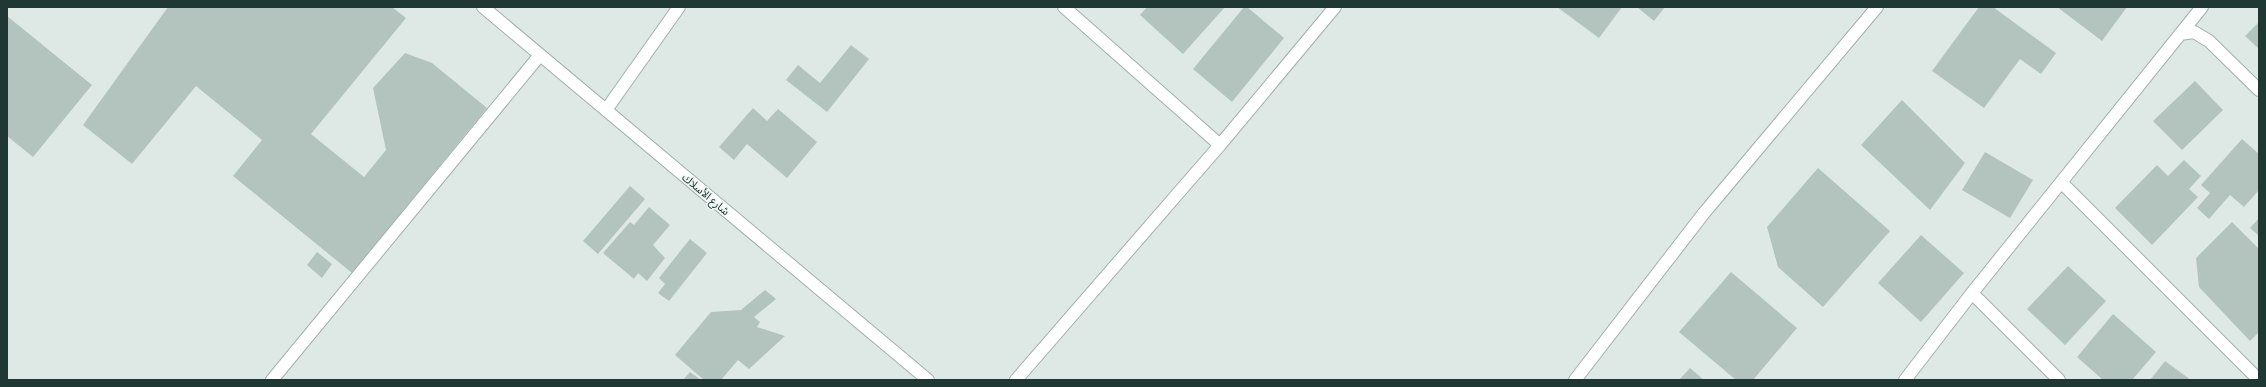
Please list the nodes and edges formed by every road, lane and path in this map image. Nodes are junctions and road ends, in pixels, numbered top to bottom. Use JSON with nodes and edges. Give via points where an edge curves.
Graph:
{"nodes":[{"id":1,"x":483,"y":7,"type":"edge"},
{"id":2,"x":679,"y":7,"type":"edge"},
{"id":3,"x":1064,"y":7,"type":"edge"},
{"id":4,"x":1334,"y":7,"type":"edge"},
{"id":5,"x":1877,"y":7,"type":"edge"},
{"id":6,"x":2202,"y":7,"type":"edge"},
{"id":7,"x":2180,"y":34,"type":"junction"},
{"id":8,"x":540,"y":55,"type":"junction"},
{"id":9,"x":2259,"y":90,"type":"edge"},
{"id":10,"x":606,"y":110,"type":"junction"},
{"id":11,"x":1220,"y":145,"type":"junction"},
{"id":12,"x":2061,"y":182,"type":"junction"},
{"id":13,"x":1972,"y":293,"type":"junction"},
{"id":14,"x":272,"y":380,"type":"edge"},
{"id":15,"x":928,"y":380,"type":"edge"},
{"id":16,"x":1016,"y":380,"type":"edge"},
{"id":17,"x":1576,"y":380,"type":"edge"},
{"id":18,"x":1905,"y":380,"type":"edge"},
{"id":19,"x":2059,"y":380,"type":"edge"},
{"id":20,"x":2259,"y":380,"type":"edge"}],
"edges":[{"from":1,"to":8,"type":"street","name":"شارع الأسلاك"},
{"from":2,"to":10,"type":"street"},
{"from":3,"to":11,"type":"street"},
{"from":4,"to":11,"type":"street"},
{"from":5,"to":17,"type":"street","via":[[1704,213]]},
{"from":6,"to":7,"type":"street"},
{"from":7,"to":9,"type":"street","via":[[2194,32],[2209,41]]},
{"from":7,"to":12,"type":"street"},
{"from":8,"to":10,"type":"street","name":"شارع الأسلاك"},
{"from":8,"to":14,"type":"street"},
{"from":10,"to":15,"type":"street","name":"شارع الأسلاك"},
{"from":11,"to":16,"type":"street"},
{"from":12,"to":13,"type":"street"},
{"from":12,"to":20,"type":"street"},
{"from":13,"to":18,"type":"street"},
{"from":13,"to":19,"type":"street"}]}
